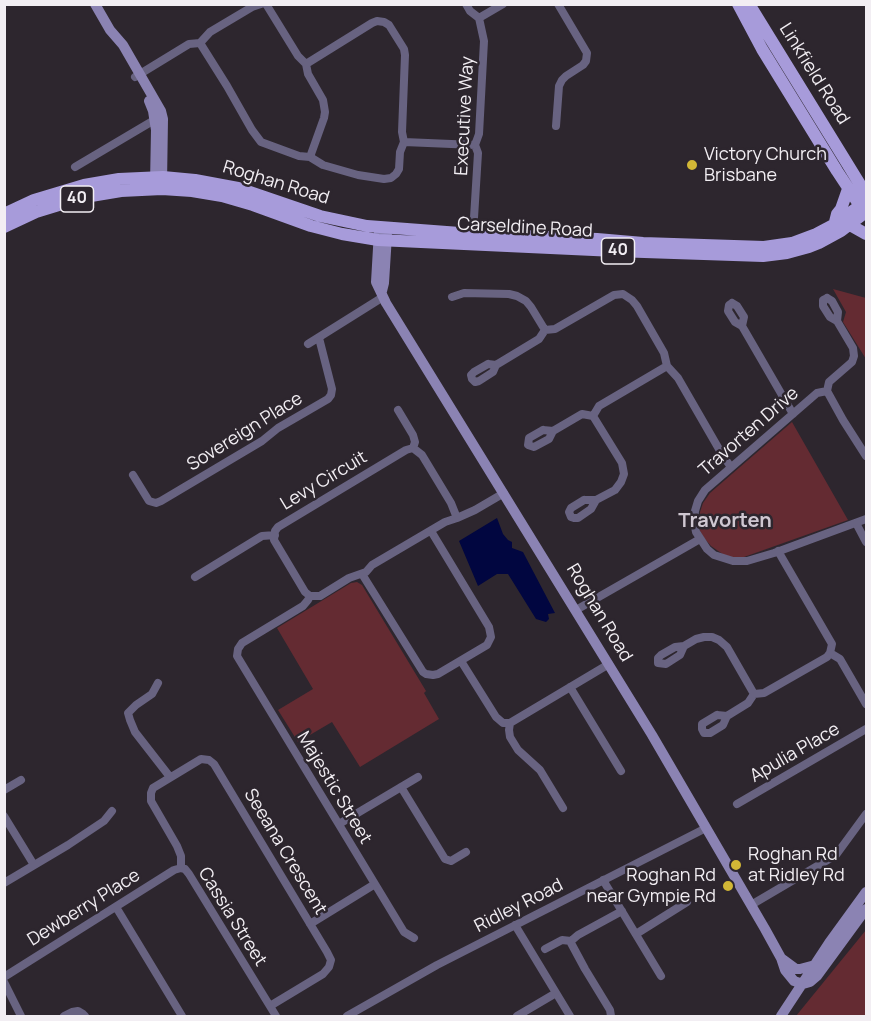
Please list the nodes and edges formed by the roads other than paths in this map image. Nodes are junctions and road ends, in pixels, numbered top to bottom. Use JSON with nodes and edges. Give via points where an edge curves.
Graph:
{"nodes":[{"id":1,"x":95,"y":4,"type":"edge"},
{"id":2,"x":261,"y":4,"type":"edge"},
{"id":3,"x":266,"y":4,"type":"edge"},
{"id":4,"x":466,"y":4,"type":"edge"},
{"id":5,"x":502,"y":4,"type":"edge"},
{"id":6,"x":558,"y":4,"type":"edge"},
{"id":7,"x":738,"y":4,"type":"edge"},
{"id":8,"x":749,"y":4,"type":"edge"},
{"id":9,"x":479,"y":18,"type":"junction"},
{"id":10,"x":200,"y":43,"type":"junction"},
{"id":11,"x":306,"y":64,"type":"junction"},
{"id":12,"x":137,"y":76,"type":"junction"},
{"id":13,"x":158,"y":117,"type":"junction"},
{"id":14,"x":556,"y":126,"type":"dead end"},
{"id":15,"x":404,"y":142,"type":"junction"},
{"id":16,"x":475,"y":145,"type":"junction"},
{"id":17,"x":310,"y":157,"type":"junction"},
{"id":18,"x":75,"y":167,"type":"dead end"},
{"id":19,"x":159,"y":183,"type":"junction"},
{"id":20,"x":848,"y":189,"type":"junction"},
{"id":21,"x":867,"y":194,"type":"edge"},
{"id":22,"x":865,"y":209,"type":"edge"},
{"id":23,"x":4,"y":214,"type":"edge"},
{"id":24,"x":835,"y":224,"type":"junction"},
{"id":25,"x":850,"y":225,"type":"junction"},
{"id":26,"x":4,"y":228,"type":"edge"},
{"id":27,"x":383,"y":234,"type":"junction"},
{"id":28,"x":473,"y":234,"type":"junction"},
{"id":29,"x":867,"y":234,"type":"edge"},
{"id":30,"x":382,"y":294,"type":"junction"},
{"id":31,"x":452,"y":297,"type":"dead end"},
{"id":32,"x":837,"y":321,"type":"dead end"},
{"id":33,"x":742,"y":326,"type":"dead end"},
{"id":34,"x":545,"y":330,"type":"junction"},
{"id":35,"x":319,"y":338,"type":"junction"},
{"id":36,"x":308,"y":344,"type":"dead end"},
{"id":37,"x":496,"y":365,"type":"dead end"},
{"id":38,"x":667,"y":366,"type":"junction"},
{"id":39,"x":827,"y":391,"type":"junction"},
{"id":40,"x":398,"y":410,"type":"dead end"},
{"id":41,"x":793,"y":414,"type":"junction"},
{"id":42,"x":593,"y":416,"type":"junction"},
{"id":43,"x":553,"y":431,"type":"dead end"},
{"id":44,"x":413,"y":448,"type":"junction"},
{"id":45,"x":867,"y":456,"type":"edge"},
{"id":46,"x":731,"y":467,"type":"junction"},
{"id":47,"x":133,"y":475,"type":"dead end"},
{"id":48,"x":504,"y":493,"type":"junction"},
{"id":49,"x":596,"y":500,"type":"dead end"},
{"id":50,"x":457,"y":518,"type":"junction"},
{"id":51,"x":867,"y":519,"type":"edge"},
{"id":52,"x":856,"y":523,"type":"junction"},
{"id":53,"x":430,"y":531,"type":"junction"},
{"id":54,"x":275,"y":535,"type":"junction"},
{"id":55,"x":699,"y":539,"type":"junction"},
{"id":56,"x":867,"y":542,"type":"edge"},
{"id":57,"x":778,"y":551,"type":"junction"},
{"id":58,"x":362,"y":574,"type":"junction"},
{"id":59,"x":195,"y":577,"type":"dead end"},
{"id":60,"x":310,"y":596,"type":"junction"},
{"id":61,"x":576,"y":610,"type":"junction"},
{"id":62,"x":684,"y":646,"type":"dead end"},
{"id":63,"x":830,"y":653,"type":"junction"},
{"id":64,"x":461,"y":661,"type":"junction"},
{"id":65,"x":609,"y":664,"type":"junction"},
{"id":66,"x":158,"y":683,"type":"dead end"},
{"id":67,"x":570,"y":687,"type":"junction"},
{"id":68,"x":754,"y":694,"type":"junction"},
{"id":69,"x":867,"y":704,"type":"edge"},
{"id":70,"x":727,"y":716,"type":"dead end"},
{"id":71,"x":510,"y":723,"type":"junction"},
{"id":72,"x":867,"y":729,"type":"edge"},
{"id":73,"x":621,"y":771,"type":"dead end"},
{"id":74,"x":170,"y":777,"type":"junction"},
{"id":75,"x":418,"y":777,"type":"dead end"},
{"id":76,"x":21,"y":780,"type":"dead end"},
{"id":77,"x":401,"y":787,"type":"junction"},
{"id":78,"x":4,"y":790,"type":"edge"},
{"id":79,"x":151,"y":801,"type":"joint"},
{"id":80,"x":738,"y":804,"type":"dead end"},
{"id":81,"x":563,"y":808,"type":"dead end"},
{"id":82,"x":112,"y":811,"type":"dead end"},
{"id":83,"x":867,"y":814,"type":"edge"},
{"id":84,"x":4,"y":816,"type":"edge"},
{"id":85,"x":339,"y":824,"type":"junction"},
{"id":86,"x":706,"y":828,"type":"junction"},
{"id":87,"x":466,"y":852,"type":"dead end"},
{"id":88,"x":34,"y":865,"type":"junction"},
{"id":89,"x":181,"y":868,"type":"junction"},
{"id":90,"x":603,"y":880,"type":"junction"},
{"id":91,"x":4,"y":884,"type":"edge"},
{"id":92,"x":375,"y":884,"type":"junction"},
{"id":93,"x":867,"y":892,"type":"edge"},
{"id":94,"x":687,"y":903,"type":"dead end"},
{"id":95,"x":751,"y":905,"type":"junction"},
{"id":96,"x":116,"y":907,"type":"junction"},
{"id":97,"x":867,"y":909,"type":"edge"},
{"id":98,"x":622,"y":911,"type":"junction"},
{"id":99,"x":310,"y":924,"type":"junction"},
{"id":100,"x":515,"y":925,"type":"junction"},
{"id":101,"x":636,"y":934,"type":"junction"},
{"id":102,"x":414,"y":938,"type":"dead end"},
{"id":103,"x":571,"y":941,"type":"junction"},
{"id":104,"x":545,"y":949,"type":"dead end"},
{"id":105,"x":781,"y":958,"type":"junction"},
{"id":106,"x":815,"y":965,"type":"junction"},
{"id":107,"x":661,"y":975,"type":"dead end"},
{"id":108,"x":4,"y":977,"type":"edge"},
{"id":109,"x":791,"y":978,"type":"junction"},
{"id":110,"x":4,"y":982,"type":"edge"},
{"id":111,"x":803,"y":984,"type":"junction"},
{"id":112,"x":556,"y":993,"type":"junction"},
{"id":113,"x":793,"y":999,"type":"junction"},
{"id":114,"x":270,"y":1006,"type":"junction"},
{"id":115,"x":21,"y":1017,"type":"edge"},
{"id":116,"x":64,"y":1017,"type":"edge"},
{"id":117,"x":85,"y":1017,"type":"edge"},
{"id":118,"x":182,"y":1017,"type":"edge"},
{"id":119,"x":276,"y":1017,"type":"edge"},
{"id":120,"x":347,"y":1017,"type":"edge"},
{"id":121,"x":518,"y":1017,"type":"edge"},
{"id":122,"x":570,"y":1017,"type":"edge"},
{"id":123,"x":611,"y":1017,"type":"edge"},
{"id":124,"x":781,"y":1017,"type":"edge"}],
"edges":[{"from":1,"to":12,"type":"street","via":[[123,45]]},
{"from":2,"to":10,"type":"street","via":[[210,32]]},
{"from":3,"to":11,"type":"street"},
{"from":4,"to":9,"type":"street"},
{"from":5,"to":9,"type":"street"},
{"from":6,"to":14,"type":"street","via":[[587,53],[583,66],[566,76],[559,86]]},
{"from":7,"to":20,"type":"main road","name":"Linkfield Road"},
{"from":8,"to":21,"type":"main road","name":"Linkfield Road"},
{"from":9,"to":16,"type":"street","name":"Executive Way","via":[[484,41],[479,134]]},
{"from":10,"to":12,"type":"street","via":[[189,44]]},
{"from":10,"to":17,"type":"street","via":[[261,142]]},
{"from":11,"to":15,"type":"street","via":[[372,23],[389,25],[405,55]]},
{"from":11,"to":17,"type":"street","via":[[326,112]]},
{"from":12,"to":13,"type":"street","via":[[155,99]]},
{"from":13,"to":18,"type":"street"},
{"from":13,"to":19,"type":"street"},
{"from":15,"to":16,"type":"street"},
{"from":15,"to":17,"type":"street","via":[[399,169],[391,178],[358,175]]},
{"from":16,"to":28,"type":"street","name":"Executive Way","via":[[478,153]]},
{"from":19,"to":23,"type":"main road","number":"40","via":[[119,179],[66,189]]},
{"from":19,"to":26,"type":"main road","number":"40","via":[[76,200],[36,212]]},
{"from":19,"to":27,"type":"main road","name":"Roghan Road","number":"40","via":[[195,180],[238,188]]},
{"from":20,"to":22,"type":"main road","name":"Linkfield Road"},
{"from":20,"to":24,"type":"main road"},
{"from":22,"to":24,"type":"main road","name":"Carseldine Road","number":"40"},
{"from":22,"to":25,"type":"main road","name":"Carseldine Road","number":"40"},
{"from":24,"to":28,"type":"main road","name":"Carseldine Road","number":"40","via":[[801,240],[764,247]]},
{"from":25,"to":27,"type":"main road","name":"Carseldine Road","number":"40","via":[[809,248],[763,256],[426,241]]},
{"from":25,"to":29,"type":"main road"},
{"from":27,"to":28,"type":"main road","name":"Carseldine Road","number":"40"},
{"from":27,"to":30,"type":"street","name":"Roghan Road","via":[[376,282]]},
{"from":30,"to":35,"type":"street"},
{"from":30,"to":48,"type":"street","name":"Roghan Road"},
{"from":31,"to":34,"type":"street","via":[[464,293],[517,296],[531,307]]},
{"from":32,"to":39,"type":"street","via":[[855,356],[830,382]]},
{"from":33,"to":41,"type":"street"},
{"from":34,"to":37,"type":"street","via":[[539,339]]},
{"from":34,"to":38,"type":"street","via":[[555,329],[614,295],[623,294],[637,306],[664,353]]},
{"from":35,"to":36,"type":"street"},
{"from":35,"to":47,"type":"street","name":"Sovereign Place","via":[[332,389],[328,399],[156,503],[150,501]]},
{"from":38,"to":42,"type":"street","via":[[599,406]]},
{"from":38,"to":46,"type":"street"},
{"from":39,"to":41,"type":"street","name":"Travorten Drive","via":[[818,393]]},
{"from":39,"to":45,"type":"street","name":"Travorten Drive"},
{"from":40,"to":44,"type":"street","via":[[413,435]]},
{"from":41,"to":46,"type":"street","name":"Travorten Drive"},
{"from":42,"to":43,"type":"street","via":[[582,414]]},
{"from":42,"to":49,"type":"street","via":[[622,463],[624,474],[615,490]]},
{"from":44,"to":50,"type":"street","via":[[422,455]]},
{"from":44,"to":54,"type":"street","name":"Levy Circuit","via":[[278,527]]},
{"from":46,"to":55,"type":"street","name":"Travorten Drive","via":[[698,501],[694,522]]},
{"from":48,"to":50,"type":"street"},
{"from":48,"to":61,"type":"street","name":"Roghan Road"},
{"from":50,"to":53,"type":"street"},
{"from":51,"to":52,"type":"street"},
{"from":52,"to":56,"type":"street"},
{"from":52,"to":57,"type":"street"},
{"from":53,"to":58,"type":"street"},
{"from":53,"to":64,"type":"street","via":[[491,632],[487,645]]},
{"from":54,"to":59,"type":"street","via":[[262,536]]},
{"from":54,"to":60,"type":"street","name":"Levy Circuit","via":[[275,543]]},
{"from":55,"to":57,"type":"street","via":[[714,555],[733,561],[747,561]]},
{"from":55,"to":61,"type":"street"},
{"from":57,"to":63,"type":"street","via":[[832,644]]},
{"from":58,"to":60,"type":"street","via":[[320,596]]},
{"from":58,"to":64,"type":"street","via":[[423,672],[438,674]]},
{"from":60,"to":85,"type":"street","name":"Majestic Street","via":[[303,606],[242,643],[237,656]]},
{"from":61,"to":65,"type":"street","name":"Roghan Road"},
{"from":62,"to":68,"type":"street","via":[[704,637],[719,640]]},
{"from":63,"to":68,"type":"street","via":[[764,693]]},
{"from":63,"to":69,"type":"street","via":[[840,659]]},
{"from":64,"to":71,"type":"street","via":[[496,717]]},
{"from":65,"to":67,"type":"street"},
{"from":65,"to":86,"type":"street","name":"Roghan Road"},
{"from":66,"to":74,"type":"street","via":[[152,694],[128,713],[135,732]]},
{"from":67,"to":71,"type":"street"},
{"from":67,"to":73,"type":"street"},
{"from":68,"to":70,"type":"street","via":[[748,703]]},
{"from":71,"to":81,"type":"street","via":[[514,744],[540,770]]},
{"from":72,"to":80,"type":"street","name":"Apulia Place"},
{"from":74,"to":79,"type":"street","name":"Seeana Crescent","via":[[153,788]]},
{"from":74,"to":99,"type":"street","name":"Seeana Crescent","via":[[201,759],[214,764]]},
{"from":75,"to":77,"type":"street"},
{"from":76,"to":78,"type":"street"},
{"from":77,"to":85,"type":"street"},
{"from":77,"to":87,"type":"street","via":[[445,859],[451,861]]},
{"from":79,"to":89,"type":"street","name":"Cassia Street","via":[[177,846]]},
{"from":82,"to":88,"type":"street","via":[[104,821]]},
{"from":83,"to":95,"type":"street","via":[[836,855]]},
{"from":84,"to":88,"type":"street"},
{"from":85,"to":92,"type":"street","name":"Majestic Street"},
{"from":86,"to":90,"type":"street","name":"Ridley Road"},
{"from":86,"to":95,"type":"street","name":"Roghan Road"},
{"from":88,"to":91,"type":"street"},
{"from":89,"to":96,"type":"street","name":"Dewberry Place"},
{"from":89,"to":114,"type":"street","name":"Cassia Street","via":[[189,874]]},
{"from":90,"to":98,"type":"street"},
{"from":90,"to":100,"type":"street","name":"Ridley Road"},
{"from":92,"to":99,"type":"street"},
{"from":92,"to":102,"type":"street","name":"Majestic Street","via":[[404,932]]},
{"from":93,"to":106,"type":"street"},
{"from":94,"to":101,"type":"street"},
{"from":95,"to":105,"type":"street","name":"Roghan Road"},
{"from":96,"to":108,"type":"street","name":"Dewberry Place"},
{"from":96,"to":118,"type":"street"},
{"from":97,"to":111,"type":"street","via":[[817,976]]},
{"from":98,"to":101,"type":"street"},
{"from":98,"to":103,"type":"street"},
{"from":99,"to":114,"type":"street","name":"Seeana Crescent","via":[[331,960],[329,967]]},
{"from":100,"to":112,"type":"street"},
{"from":100,"to":120,"type":"street","name":"Ridley Road"},
{"from":101,"to":107,"type":"street"},
{"from":103,"to":104,"type":"street","via":[[555,942]]},
{"from":103,"to":123,"type":"street"},
{"from":105,"to":106,"type":"street","via":[[796,969]]},
{"from":105,"to":109,"type":"street","name":"Roghan Road"},
{"from":106,"to":111,"type":"street"},
{"from":109,"to":111,"type":"street"},
{"from":109,"to":113,"type":"street"},
{"from":110,"to":115,"type":"street"},
{"from":111,"to":113,"type":"street"},
{"from":112,"to":121,"type":"street"},
{"from":112,"to":122,"type":"street"},
{"from":113,"to":124,"type":"street"},
{"from":114,"to":119,"type":"street","name":"Cassia Street"},
{"from":116,"to":117,"type":"street","via":[[78,1011]]}]}
